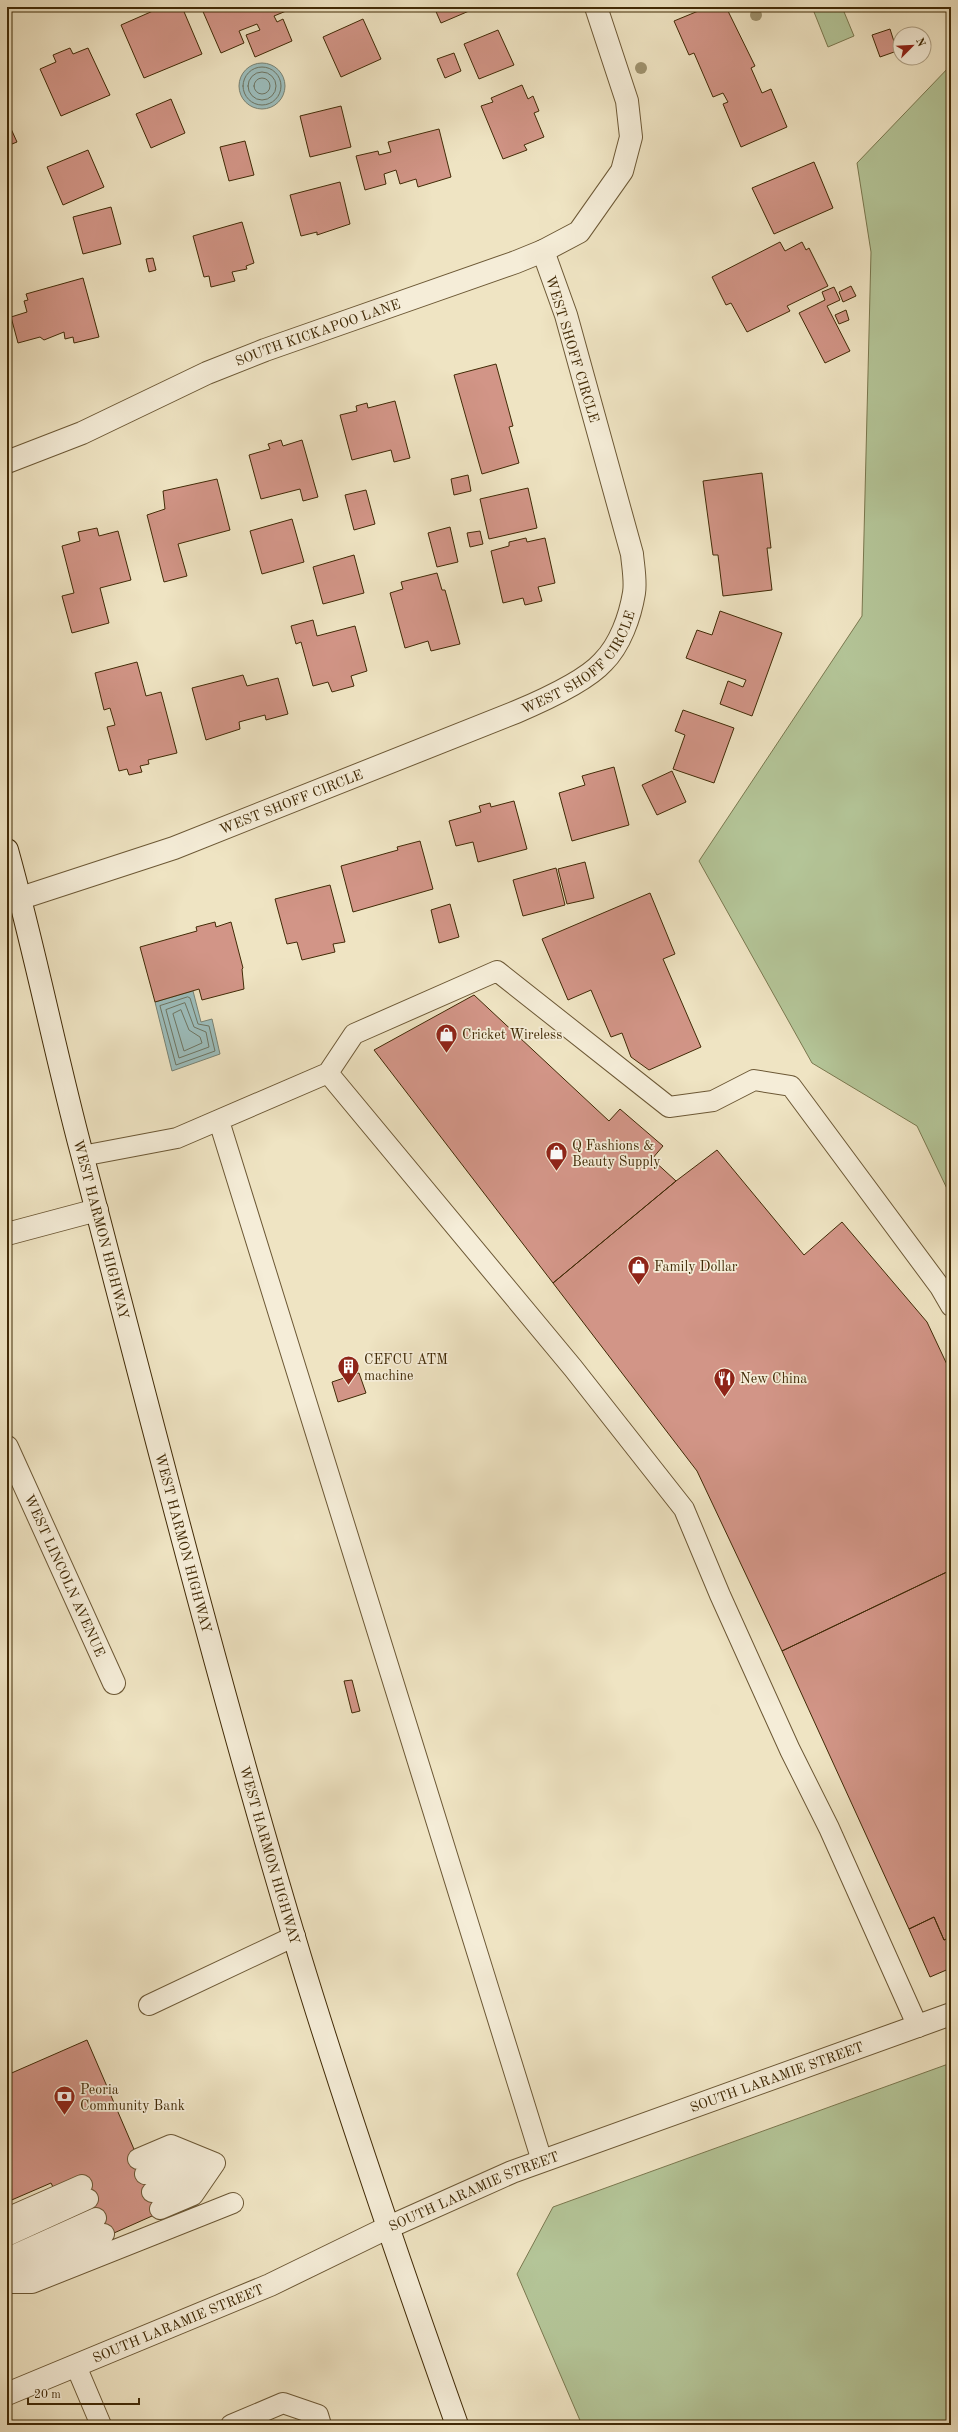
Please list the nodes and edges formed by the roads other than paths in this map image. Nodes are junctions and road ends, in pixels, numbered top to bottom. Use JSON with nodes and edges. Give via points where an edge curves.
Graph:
{"nodes":[{"id":1,"x":596,"y":7,"type":"edge"},
{"id":2,"x":543,"y":251,"type":"junction"},
{"id":3,"x":7,"y":462,"type":"edge"},
{"id":4,"x":7,"y":850,"type":"edge"},
{"id":5,"x":20,"y":898,"type":"junction"},
{"id":6,"x":328,"y":1073,"type":"junction"},
{"id":7,"x":219,"y":1121,"type":"junction"},
{"id":8,"x":82,"y":1156,"type":"junction"},
{"id":9,"x":97,"y":1210,"type":"junction"},
{"id":10,"x":7,"y":1234,"type":"edge"},
{"id":11,"x":951,"y":1306,"type":"edge"},
{"id":12,"x":7,"y":1446,"type":"edge"},
{"id":13,"x":114,"y":1683,"type":"dead end"},
{"id":14,"x":295,"y":1936,"type":"junction"},
{"id":15,"x":149,"y":2006,"type":"dead end"},
{"id":16,"x":951,"y":2014,"type":"edge"},
{"id":17,"x":918,"y":2027,"type":"junction"},
{"id":18,"x":542,"y":2161,"type":"junction"},
{"id":19,"x":216,"y":2163,"type":"joint"},
{"id":20,"x":233,"y":2202,"type":"dead end"},
{"id":21,"x":7,"y":2218,"type":"edge"},
{"id":22,"x":388,"y":2227,"type":"junction"},
{"id":23,"x":7,"y":2236,"type":"edge"},
{"id":24,"x":7,"y":2258,"type":"edge"},
{"id":25,"x":7,"y":2278,"type":"edge"},
{"id":26,"x":7,"y":2283,"type":"edge"},
{"id":27,"x":76,"y":2366,"type":"junction"},
{"id":28,"x":7,"y":2394,"type":"edge"},
{"id":29,"x":101,"y":2425,"type":"edge"},
{"id":30,"x":231,"y":2425,"type":"edge"},
{"id":31,"x":321,"y":2425,"type":"edge"},
{"id":32,"x":458,"y":2425,"type":"edge"}],
"edges":[{"from":1,"to":2,"type":"street","name":"SOUTH KICKAPOO LANE","via":[[628,108],[631,137],[622,171],[579,232]]},
{"from":2,"to":3,"type":"street","name":"SOUTH KICKAPOO LANE","via":[[222,367],[82,433]]},
{"from":2,"to":5,"type":"street","name":"WEST SHOFF CIRCLE","via":[[566,315],[632,554],[635,592],[620,637],[603,662],[545,700],[139,862]]},
{"from":4,"to":5,"type":"street","name":"WEST HARMON HIGHWAY"},
{"from":5,"to":8,"type":"street","name":"WEST HARMON HIGHWAY"},
{"from":6,"to":7,"type":"lane"},
{"from":6,"to":11,"type":"lane","via":[[354,1034],[497,971],[669,1107],[713,1101],[754,1080],[791,1086],[940,1287]]},
{"from":6,"to":17,"type":"lane","via":[[573,1368],[684,1509],[790,1750],[829,1828]]},
{"from":7,"to":8,"type":"lane","via":[[177,1138]]},
{"from":7,"to":18,"type":"lane"},
{"from":8,"to":9,"type":"street","name":"WEST HARMON HIGHWAY"},
{"from":9,"to":10,"type":"street"},
{"from":9,"to":14,"type":"street","name":"WEST HARMON HIGHWAY","via":[[236,1736]]},
{"from":12,"to":13,"type":"street","name":"WEST LINCOLN AVENUE"},
{"from":14,"to":15,"type":"lane"},
{"from":14,"to":22,"type":"street","name":"WEST HARMON HIGHWAY"},
{"from":16,"to":17,"type":"street","name":"SOUTH LARAMIE STREET"},
{"from":17,"to":18,"type":"street","name":"SOUTH LARAMIE STREET"},
{"from":18,"to":22,"type":"street","name":"SOUTH LARAMIE STREET"},
{"from":19,"to":19,"type":"lane","via":[[171,2145],[149,2184]]},
{"from":20,"to":26,"type":"lane","via":[[32,2283]]},
{"from":21,"to":23,"type":"lane","via":[[85,2192]]},
{"from":22,"to":27,"type":"street","name":"SOUTH LARAMIE STREET","via":[[270,2285]]},
{"from":22,"to":32,"type":"street"},
{"from":24,"to":25,"type":"lane","via":[[100,2226]]},
{"from":27,"to":28,"type":"street","name":"SOUTH LARAMIE STREET"},
{"from":27,"to":29,"type":"lane"},
{"from":30,"to":31,"type":"lane","via":[[283,2403],[318,2415]]}]}
